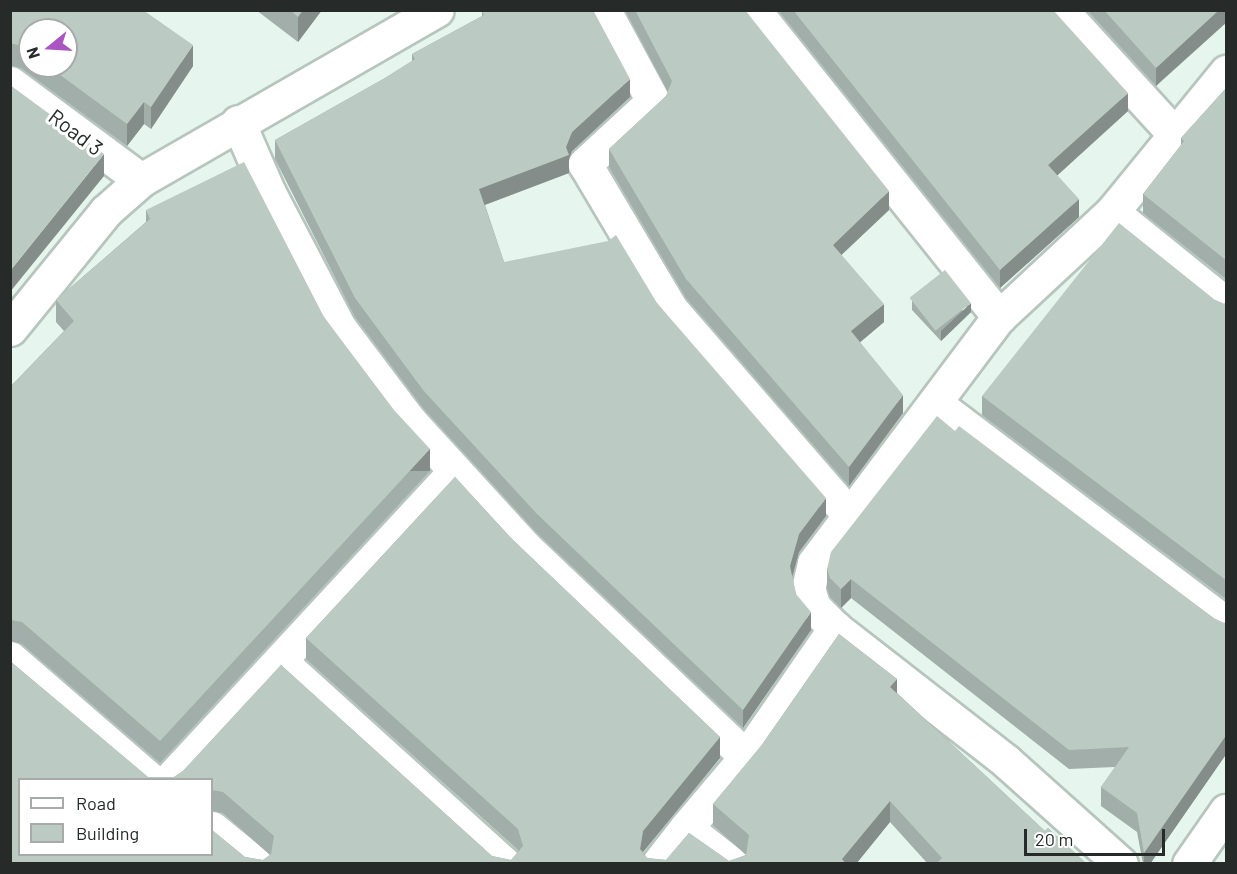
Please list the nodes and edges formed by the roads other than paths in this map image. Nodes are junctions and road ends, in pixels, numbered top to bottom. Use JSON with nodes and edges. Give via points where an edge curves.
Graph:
{"nodes":[{"id":1,"x":437,"y":10,"type":"edge"},
{"id":2,"x":604,"y":10,"type":"edge"},
{"id":3,"x":754,"y":10,"type":"edge"},
{"id":4,"x":1061,"y":10,"type":"edge"},
{"id":5,"x":1227,"y":72,"type":"edge"},
{"id":6,"x":10,"y":83,"type":"edge"},
{"id":7,"x":238,"y":122,"type":"junction"},
{"id":8,"x":1176,"y":136,"type":"junction"},
{"id":9,"x":141,"y":180,"type":"junction"},
{"id":10,"x":1113,"y":212,"type":"junction"},
{"id":11,"x":1227,"y":304,"type":"edge"},
{"id":12,"x":999,"y":316,"type":"junction"},
{"id":13,"x":10,"y":329,"type":"edge"},
{"id":14,"x":934,"y":403,"type":"junction"},
{"id":15,"x":454,"y":472,"type":"junction"},
{"id":16,"x":852,"y":518,"type":"junction"},
{"id":17,"x":1227,"y":623,"type":"edge"},
{"id":18,"x":835,"y":628,"type":"junction"},
{"id":19,"x":10,"y":658,"type":"edge"},
{"id":20,"x":280,"y":661,"type":"junction"},
{"id":21,"x":746,"y":757,"type":"junction"},
{"id":22,"x":149,"y":778,"type":"edge"},
{"id":23,"x":171,"y":778,"type":"edge"},
{"id":24,"x":1227,"y":811,"type":"edge"},
{"id":25,"x":686,"y":828,"type":"junction"},
{"id":26,"x":213,"y":829,"type":"edge"},
{"id":27,"x":1193,"y":862,"type":"edge"},
{"id":28,"x":256,"y":864,"type":"edge"},
{"id":29,"x":505,"y":864,"type":"edge"},
{"id":30,"x":657,"y":864,"type":"edge"},
{"id":31,"x":732,"y":864,"type":"edge"},
{"id":32,"x":1121,"y":864,"type":"edge"}],
"edges":[{"from":1,"to":7,"type":"street"},
{"from":2,"to":16,"type":"street","via":[[653,101],[585,164],[671,309]]},
{"from":3,"to":12,"type":"street"},
{"from":4,"to":8,"type":"street"},
{"from":5,"to":8,"type":"street"},
{"from":6,"to":9,"type":"street","name":"Road 3"},
{"from":7,"to":9,"type":"street"},
{"from":7,"to":15,"type":"street","via":[[273,200],[339,327]]},
{"from":8,"to":10,"type":"street"},
{"from":9,"to":13,"type":"street","via":[[106,211]]},
{"from":10,"to":11,"type":"street"},
{"from":10,"to":12,"type":"street"},
{"from":12,"to":14,"type":"street"},
{"from":14,"to":16,"type":"street"},
{"from":14,"to":17,"type":"street"},
{"from":15,"to":20,"type":"street"},
{"from":15,"to":21,"type":"street","via":[[524,546]]},
{"from":16,"to":18,"type":"street","via":[[814,563],[808,589],[814,606]]},
{"from":18,"to":21,"type":"street"},
{"from":18,"to":32,"type":"street","via":[[1006,761]]},
{"from":19,"to":22,"type":"street"},
{"from":20,"to":23,"type":"street"},
{"from":20,"to":29,"type":"street"},
{"from":21,"to":25,"type":"street"},
{"from":24,"to":27,"type":"street"},
{"from":25,"to":30,"type":"street"},
{"from":25,"to":31,"type":"street"},
{"from":26,"to":28,"type":"street"}]}
